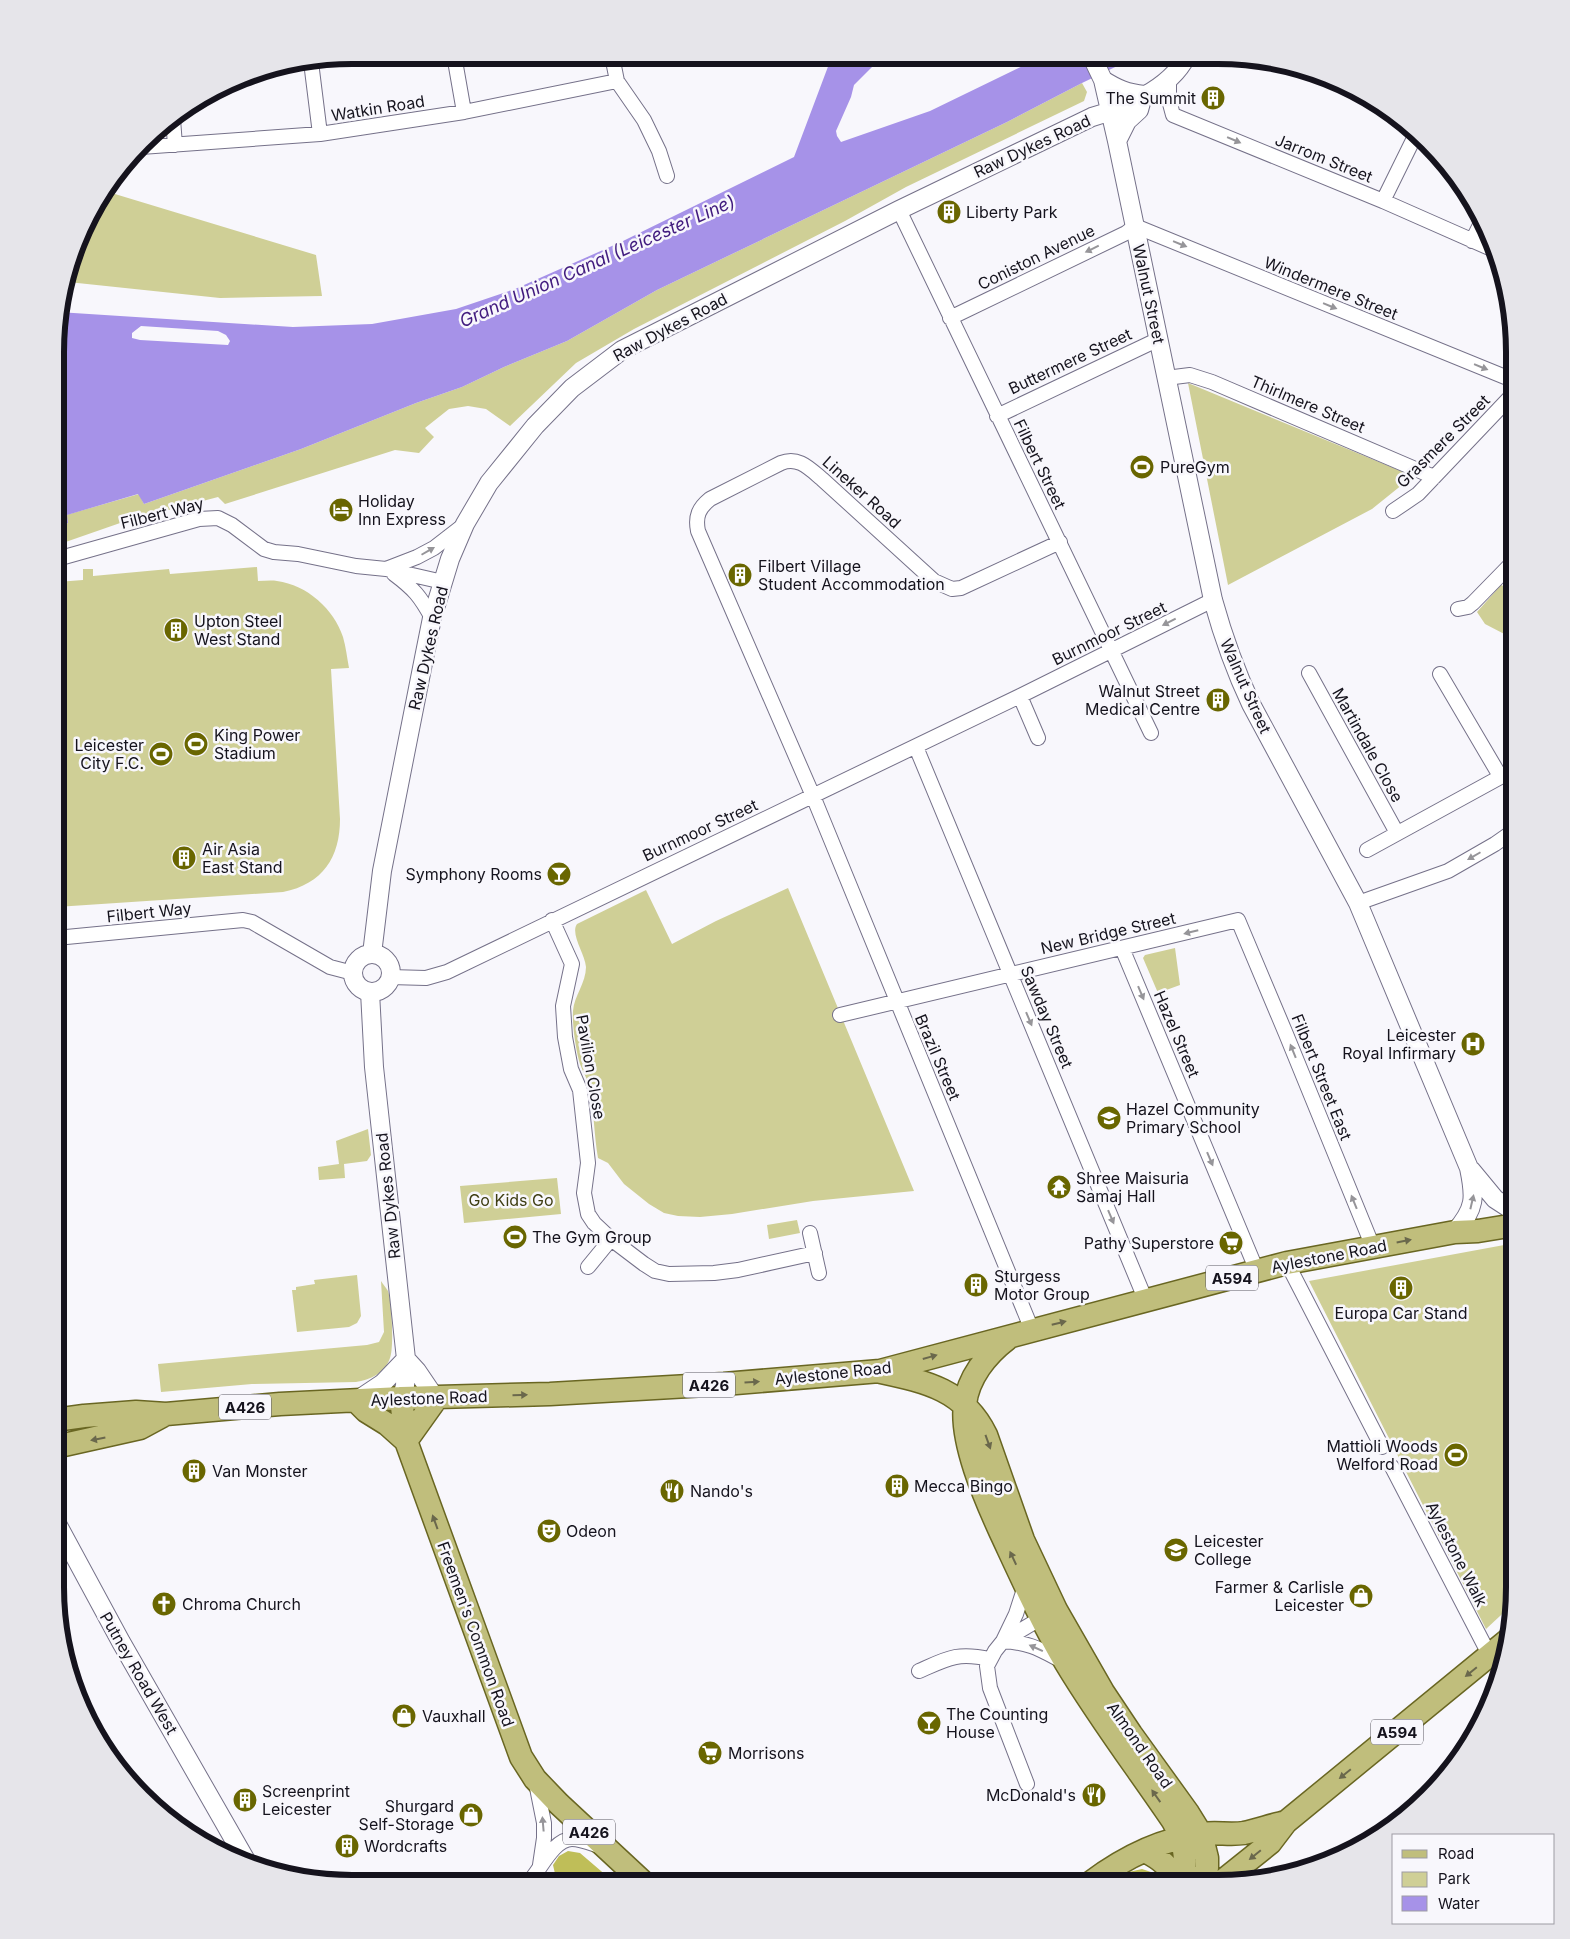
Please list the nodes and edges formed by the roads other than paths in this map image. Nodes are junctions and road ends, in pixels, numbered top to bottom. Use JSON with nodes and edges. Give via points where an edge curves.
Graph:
{"nodes":[{"id":1,"x":456,"y":64,"type":"edge"},
{"id":2,"x":614,"y":64,"type":"edge"},
{"id":3,"x":1096,"y":64,"type":"edge"},
{"id":4,"x":1182,"y":64,"type":"edge"},
{"id":5,"x":312,"y":67,"type":"edge"},
{"id":6,"x":1102,"y":77,"type":"junction"},
{"id":7,"x":1169,"y":79,"type":"junction"},
{"id":8,"x":617,"y":81,"type":"junction"},
{"id":9,"x":1144,"y":95,"type":"junction"},
{"id":10,"x":464,"y":112,"type":"junction"},
{"id":11,"x":1111,"y":112,"type":"junction"},
{"id":12,"x":174,"y":126,"type":"edge"},
{"id":13,"x":320,"y":134,"type":"junction"},
{"id":14,"x":1413,"y":140,"type":"edge"},
{"id":15,"x":1117,"y":141,"type":"junction"},
{"id":16,"x":175,"y":145,"type":"junction"},
{"id":17,"x":150,"y":146,"type":"edge"},
{"id":18,"x":668,"y":176,"type":"dead end"},
{"id":19,"x":1383,"y":202,"type":"junction"},
{"id":20,"x":899,"y":210,"type":"junction"},
{"id":21,"x":1135,"y":226,"type":"junction"},
{"id":22,"x":1478,"y":229,"type":"edge"},
{"id":23,"x":1472,"y":241,"type":"junction"},
{"id":24,"x":1486,"y":247,"type":"edge"},
{"id":25,"x":950,"y":318,"type":"junction"},
{"id":26,"x":1158,"y":339,"type":"junction"},
{"id":27,"x":1506,"y":377,"type":"edge"},
{"id":28,"x":1166,"y":378,"type":"junction"},
{"id":29,"x":1506,"y":401,"type":"edge"},
{"id":30,"x":997,"y":416,"type":"junction"},
{"id":31,"x":1434,"y":477,"type":"junction"},
{"id":32,"x":1393,"y":511,"type":"dead end"},
{"id":33,"x":465,"y":524,"type":"junction"},
{"id":34,"x":1060,"y":542,"type":"junction"},
{"id":35,"x":64,"y":557,"type":"edge"},
{"id":36,"x":386,"y":569,"type":"junction"},
{"id":37,"x":1506,"y":569,"type":"edge"},
{"id":38,"x":443,"y":582,"type":"junction"},
{"id":39,"x":1213,"y":600,"type":"junction"},
{"id":40,"x":1458,"y":609,"type":"dead end"},
{"id":41,"x":432,"y":618,"type":"junction"},
{"id":42,"x":1111,"y":651,"type":"junction"},
{"id":43,"x":1309,"y":673,"type":"dead end"},
{"id":44,"x":1440,"y":674,"type":"dead end"},
{"id":45,"x":1020,"y":696,"type":"junction"},
{"id":46,"x":1151,"y":733,"type":"dead end"},
{"id":47,"x":1038,"y":738,"type":"dead end"},
{"id":48,"x":916,"y":747,"type":"junction"},
{"id":49,"x":1506,"y":773,"type":"edge"},
{"id":50,"x":1500,"y":776,"type":"junction"},
{"id":51,"x":813,"y":796,"type":"junction"},
{"id":52,"x":1397,"y":833,"type":"junction"},
{"id":53,"x":1506,"y":836,"type":"edge"},
{"id":54,"x":1368,"y":850,"type":"dead end"},
{"id":55,"x":1358,"y":903,"type":"junction"},
{"id":56,"x":552,"y":920,"type":"junction"},
{"id":57,"x":1238,"y":920,"type":"joint"},
{"id":58,"x":64,"y":937,"type":"edge"},
{"id":59,"x":1122,"y":948,"type":"junction"},
{"id":60,"x":372,"y":954,"type":"junction"},
{"id":61,"x":353,"y":973,"type":"junction"},
{"id":62,"x":1010,"y":974,"type":"junction"},
{"id":63,"x":390,"y":977,"type":"junction"},
{"id":64,"x":370,"y":992,"type":"junction"},
{"id":65,"x":895,"y":1001,"type":"junction"},
{"id":66,"x":840,"y":1015,"type":"dead end"},
{"id":67,"x":1469,"y":1168,"type":"junction"},
{"id":68,"x":1506,"y":1207,"type":"edge"},
{"id":69,"x":1506,"y":1227,"type":"edge"},
{"id":70,"x":1455,"y":1232,"type":"junction"},
{"id":71,"x":810,"y":1233,"type":"dead end"},
{"id":72,"x":611,"y":1239,"type":"junction"},
{"id":73,"x":1373,"y":1247,"type":"junction"},
{"id":74,"x":815,"y":1253,"type":"junction"},
{"id":75,"x":1288,"y":1263,"type":"junction"},
{"id":76,"x":588,"y":1267,"type":"dead end"},
{"id":77,"x":1257,"y":1271,"type":"junction"},
{"id":78,"x":819,"y":1273,"type":"dead end"},
{"id":79,"x":1146,"y":1301,"type":"junction"},
{"id":80,"x":1022,"y":1333,"type":"junction"},
{"id":81,"x":406,"y":1359,"type":"junction"},
{"id":82,"x":880,"y":1371,"type":"junction"},
{"id":83,"x":401,"y":1398,"type":"junction"},
{"id":84,"x":436,"y":1399,"type":"junction"},
{"id":85,"x":356,"y":1401,"type":"junction"},
{"id":86,"x":964,"y":1405,"type":"junction"},
{"id":87,"x":166,"y":1414,"type":"junction"},
{"id":88,"x":378,"y":1418,"type":"junction"},
{"id":89,"x":64,"y":1419,"type":"edge"},
{"id":90,"x":406,"y":1441,"type":"junction"},
{"id":91,"x":64,"y":1445,"type":"edge"},
{"id":92,"x":1382,"y":1447,"type":"dead end"},
{"id":93,"x":1392,"y":1468,"type":"dead end"},
{"id":94,"x":64,"y":1537,"type":"edge"},
{"id":95,"x":1025,"y":1586,"type":"junction"},
{"id":96,"x":1049,"y":1614,"type":"junction"},
{"id":97,"x":1003,"y":1642,"type":"junction"},
{"id":98,"x":1500,"y":1647,"type":"edge"},
{"id":99,"x":1490,"y":1656,"type":"junction"},
{"id":100,"x":990,"y":1659,"type":"junction"},
{"id":101,"x":1066,"y":1664,"type":"junction"},
{"id":102,"x":919,"y":1671,"type":"dead end"},
{"id":103,"x":535,"y":1779,"type":"junction"},
{"id":104,"x":1027,"y":1784,"type":"dead end"},
{"id":105,"x":1286,"y":1822,"type":"junction"},
{"id":106,"x":1191,"y":1836,"type":"junction"},
{"id":107,"x":605,"y":1847,"type":"junction"},
{"id":108,"x":1144,"y":1851,"type":"junction"},
{"id":109,"x":239,"y":1852,"type":"edge"},
{"id":110,"x":536,"y":1875,"type":"edge"},
{"id":111,"x":537,"y":1875,"type":"edge"},
{"id":112,"x":635,"y":1875,"type":"edge"},
{"id":113,"x":1102,"y":1875,"type":"edge"},
{"id":114,"x":1174,"y":1875,"type":"edge"},
{"id":115,"x":1182,"y":1875,"type":"edge"},
{"id":116,"x":1205,"y":1875,"type":"edge"},
{"id":117,"x":1230,"y":1875,"type":"edge"}],
"edges":[{"from":1,"to":10,"type":"street"},
{"from":2,"to":8,"type":"street"},
{"from":3,"to":6,"type":"street","name":"Walnut Street"},
{"from":4,"to":7,"type":"street","name":"Raw Dykes Road"},
{"from":5,"to":13,"type":"street"},
{"from":6,"to":9,"type":"street","via":[[1116,89]]},
{"from":6,"to":11,"type":"street","name":"Walnut Street"},
{"from":7,"to":9,"type":"street","name":"Raw Dykes Road"},
{"from":7,"to":19,"type":"street","name":"Jarrom Street","one_way":true,"via":[[1173,115]]},
{"from":8,"to":10,"type":"street","name":"Watkin Road"},
{"from":8,"to":18,"type":"street","via":[[644,120]]},
{"from":9,"to":11,"type":"street","name":"Raw Dykes Road"},
{"from":9,"to":15,"type":"street","via":[[1139,110],[1127,122]]},
{"from":10,"to":13,"type":"street","name":"Watkin Road"},
{"from":11,"to":15,"type":"street","name":"Walnut Street"},
{"from":11,"to":20,"type":"street","name":"Raw Dykes Road","via":[[1085,120]]},
{"from":12,"to":16,"type":"street"},
{"from":13,"to":16,"type":"street","name":"Watkin Road"},
{"from":14,"to":19,"type":"street"},
{"from":15,"to":21,"type":"street","name":"Walnut Street"},
{"from":16,"to":17,"type":"street","name":"Watkin Road"},
{"from":19,"to":23,"type":"street","name":"Jarrom Street"},
{"from":20,"to":25,"type":"street","name":"Filbert Street"},
{"from":20,"to":33,"type":"street","name":"Raw Dykes Road","via":[[622,350],[572,388],[534,426],[489,483]]},
{"from":21,"to":25,"type":"street","name":"Coniston Avenue","one_way":true},
{"from":21,"to":26,"type":"street","name":"Walnut Street"},
{"from":21,"to":27,"type":"street","name":"Windermere Street","one_way":true},
{"from":22,"to":23,"type":"street"},
{"from":23,"to":24,"type":"street","name":"Jarrom Street"},
{"from":25,"to":30,"type":"street","name":"Filbert Street"},
{"from":26,"to":28,"type":"street","name":"Walnut Street"},
{"from":26,"to":30,"type":"street","name":"Buttermere Street"},
{"from":28,"to":31,"type":"street","name":"Thirlmere Street","via":[[1190,375],[1212,382]]},
{"from":28,"to":39,"type":"street","name":"Walnut Street"},
{"from":29,"to":31,"type":"street","name":"Grasmere Street"},
{"from":30,"to":34,"type":"street","name":"Filbert Street"},
{"from":31,"to":32,"type":"street","name":"Grasmere Street","via":[[1418,494]]},
{"from":36,"to":33,"type":"street","name":"Filbert Way","one_way":true,"via":[[434,548]]},
{"from":33,"to":38,"type":"street","name":"Raw Dykes Road"},
{"from":34,"to":42,"type":"street","name":"Filbert Street"},
{"from":34,"to":51,"type":"street","name":"Lineker Road","via":[[961,588],[952,589],[934,581],[822,479],[795,461],[781,463],[702,506],[697,516],[698,531]]},
{"from":35,"to":36,"type":"street","name":"Filbert Way","via":[[218,518],[264,549]]},
{"from":36,"to":38,"type":"street","name":"Filbert Way"},
{"from":36,"to":41,"type":"street","via":[[415,591]]},
{"from":37,"to":40,"type":"street","via":[[1473,603]]},
{"from":38,"to":41,"type":"street","name":"Raw Dykes Road"},
{"from":39,"to":42,"type":"street","name":"Burnmoor Street","one_way":true},
{"from":39,"to":55,"type":"street","name":"Walnut Street","via":[[1228,650],[1251,704]]},
{"from":41,"to":60,"type":"street","name":"Raw Dykes Road","via":[[382,871]]},
{"from":42,"to":45,"type":"street","name":"Burnmoor Street"},
{"from":42,"to":46,"type":"street","name":"Filbert Street"},
{"from":43,"to":52,"type":"street","name":"Martindale Close"},
{"from":44,"to":50,"type":"street"},
{"from":45,"to":47,"type":"street"},
{"from":45,"to":48,"type":"street","name":"Burnmoor Street"},
{"from":48,"to":51,"type":"street","name":"Burnmoor Street"},
{"from":48,"to":62,"type":"street","name":"Sawday Street"},
{"from":49,"to":50,"type":"street"},
{"from":50,"to":52,"type":"street"},
{"from":51,"to":56,"type":"street","name":"Burnmoor Street"},
{"from":51,"to":65,"type":"street","name":"Brazil Street"},
{"from":52,"to":54,"type":"street"},
{"from":53,"to":55,"type":"street","one_way":true,"via":[[1448,871]]},
{"from":55,"to":67,"type":"street","name":"Walnut Street"},
{"from":56,"to":63,"type":"street","name":"Burnmoor Street","via":[[447,972],[426,978]]},
{"from":56,"to":72,"type":"street","name":"Pavilion Close","via":[[572,964],[563,1006],[571,1069],[580,1090],[585,1127],[588,1163],[584,1193],[586,1204],[594,1223]]},
{"from":57,"to":59,"type":"street","name":"New Bridge Street","one_way":true},
{"from":73,"to":57,"type":"street","name":"Filbert Street East","one_way":true},
{"from":58,"to":61,"type":"street","name":"Filbert Way","via":[[243,920],[252,922],[330,967]]},
{"from":59,"to":62,"type":"street","name":"New Bridge Street"},
{"from":59,"to":77,"type":"street","name":"Hazel Street","one_way":true},
{"from":60,"to":61,"type":"street","via":[[356,962]]},
{"from":60,"to":63,"type":"street","via":[[384,959]]},
{"from":61,"to":64,"type":"street","via":[[358,986]]},
{"from":62,"to":65,"type":"street","name":"New Bridge Street"},
{"from":62,"to":79,"type":"street","name":"Sawday Street","one_way":true},
{"from":63,"to":64,"type":"street","via":[[381,990]]},
{"from":64,"to":81,"type":"street","name":"Raw Dykes Road","via":[[374,1067]]},
{"from":65,"to":66,"type":"street","name":"New Bridge Street"},
{"from":65,"to":80,"type":"street","name":"Brazil Street"},
{"from":67,"to":68,"type":"street","name":"Walnut Street","via":[[1495,1199]]},
{"from":70,"to":67,"type":"street","name":"Walnut Street","one_way":true,"via":[[1473,1204]]},
{"from":69,"to":70,"type":"main road","name":"Aylestone Road","number":"A594"},
{"from":73,"to":70,"type":"main road","name":"Aylestone Road","number":"A594","one_way":true},
{"from":71,"to":74,"type":"street"},
{"from":72,"to":74,"type":"street","name":"Pavilion Close","via":[[655,1271],[669,1274],[714,1273]]},
{"from":72,"to":76,"type":"street"},
{"from":73,"to":75,"type":"main road","name":"Aylestone Road","number":"A594"},
{"from":74,"to":78,"type":"street"},
{"from":75,"to":77,"type":"main road","name":"Aylestone Road","number":"A594"},
{"from":75,"to":92,"type":"street"},
{"from":77,"to":79,"type":"main road","name":"Aylestone Road","number":"A594"},
{"from":80,"to":79,"type":"main road","name":"Aylestone Road","number":"A594","one_way":true},
{"from":82,"to":80,"type":"main road","name":"Aylestone Road","number":"A426","one_way":true},
{"from":80,"to":86,"type":"main road","name":"Almond Road","number":"A594","via":[[995,1348],[983,1362],[971,1382]]},
{"from":81,"to":83,"type":"street","name":"Raw Dykes Road"},
{"from":81,"to":84,"type":"street"},
{"from":81,"to":85,"type":"street","via":[[383,1383]]},
{"from":84,"to":82,"type":"main road","name":"Aylestone Road","number":"A426","one_way":true,"via":[[714,1385]]},
{"from":82,"to":86,"type":"main road","name":"Almond Road","number":"A594","via":[[927,1382]]},
{"from":83,"to":84,"type":"main road","name":"Aylestone Road","number":"A426"},
{"from":83,"to":85,"type":"main road","name":"Aylestone Road","number":"A426"},
{"from":83,"to":88,"type":"main road"},
{"from":83,"to":90,"type":"main road","name":"Freemen's Common Road","number":"A426"},
{"from":84,"to":90,"type":"main road"},
{"from":85,"to":87,"type":"main road","name":"Aylestone Road","number":"A426"},
{"from":85,"to":88,"type":"main road"},
{"from":95,"to":86,"type":"main road","name":"Almond Road","number":"A594","one_way":true,"via":[[984,1496],[967,1442]]},
{"from":86,"to":96,"type":"main road","name":"Almond Road","number":"A594","one_way":true,"via":[[986,1435]]},
{"from":87,"to":89,"type":"main road","name":"Aylestone Road","number":"A426","via":[[136,1412]]},
{"from":87,"to":91,"type":"main road","name":"Aylestone Road","number":"A426","one_way":true,"via":[[140,1428]]},
{"from":88,"to":90,"type":"main road"},
{"from":103,"to":90,"type":"main road","name":"Freemen's Common Road","number":"A426","one_way":true,"via":[[511,1732]]},
{"from":93,"to":99,"type":"street","name":"Aylestone Walk"},
{"from":94,"to":109,"type":"street","name":"Putney Road West"},
{"from":95,"to":96,"type":"main road","name":"Almond Road","number":"A594"},
{"from":95,"to":97,"type":"street"},
{"from":96,"to":97,"type":"street"},
{"from":96,"to":101,"type":"main road","name":"Almond Road","number":"A594"},
{"from":96,"to":106,"type":"main road","name":"Almond Road","number":"A594","via":[[1188,1813]]},
{"from":97,"to":100,"type":"street"},
{"from":101,"to":97,"type":"street","one_way":true,"via":[[1024,1643]]},
{"from":98,"to":99,"type":"main road","number":"A594"},
{"from":99,"to":105,"type":"main road","number":"A594","one_way":true},
{"from":100,"to":102,"type":"street","via":[[954,1656]]},
{"from":100,"to":104,"type":"street","via":[[987,1666],[990,1688]]},
{"from":106,"to":101,"type":"main road","name":"Almond Road","number":"A594","one_way":true,"via":[[1173,1821]]},
{"from":103,"to":107,"type":"main road","number":"A426"},
{"from":110,"to":103,"type":"street","name":"Freemen's Common Road","one_way":true,"via":[[544,1823]]},
{"from":105,"to":106,"type":"main road","number":"A594","via":[[1244,1833]]},
{"from":105,"to":117,"type":"main road","number":"A594","one_way":true,"via":[[1270,1844]]},
{"from":106,"to":108,"type":"main road"},
{"from":106,"to":115,"type":"main road","name":"Almond Road","number":"A594"},
{"from":106,"to":116,"type":"main road","name":"Almond Road","number":"A594","via":[[1207,1858]]},
{"from":107,"to":111,"type":"street","name":"Freemen's Common Road","via":[[564,1840],[552,1849]]},
{"from":107,"to":112,"type":"main road","number":"A426"},
{"from":108,"to":113,"type":"main road"},
{"from":108,"to":114,"type":"main road","name":"Almond Road","number":"A594","via":[[1162,1861]]}]}
